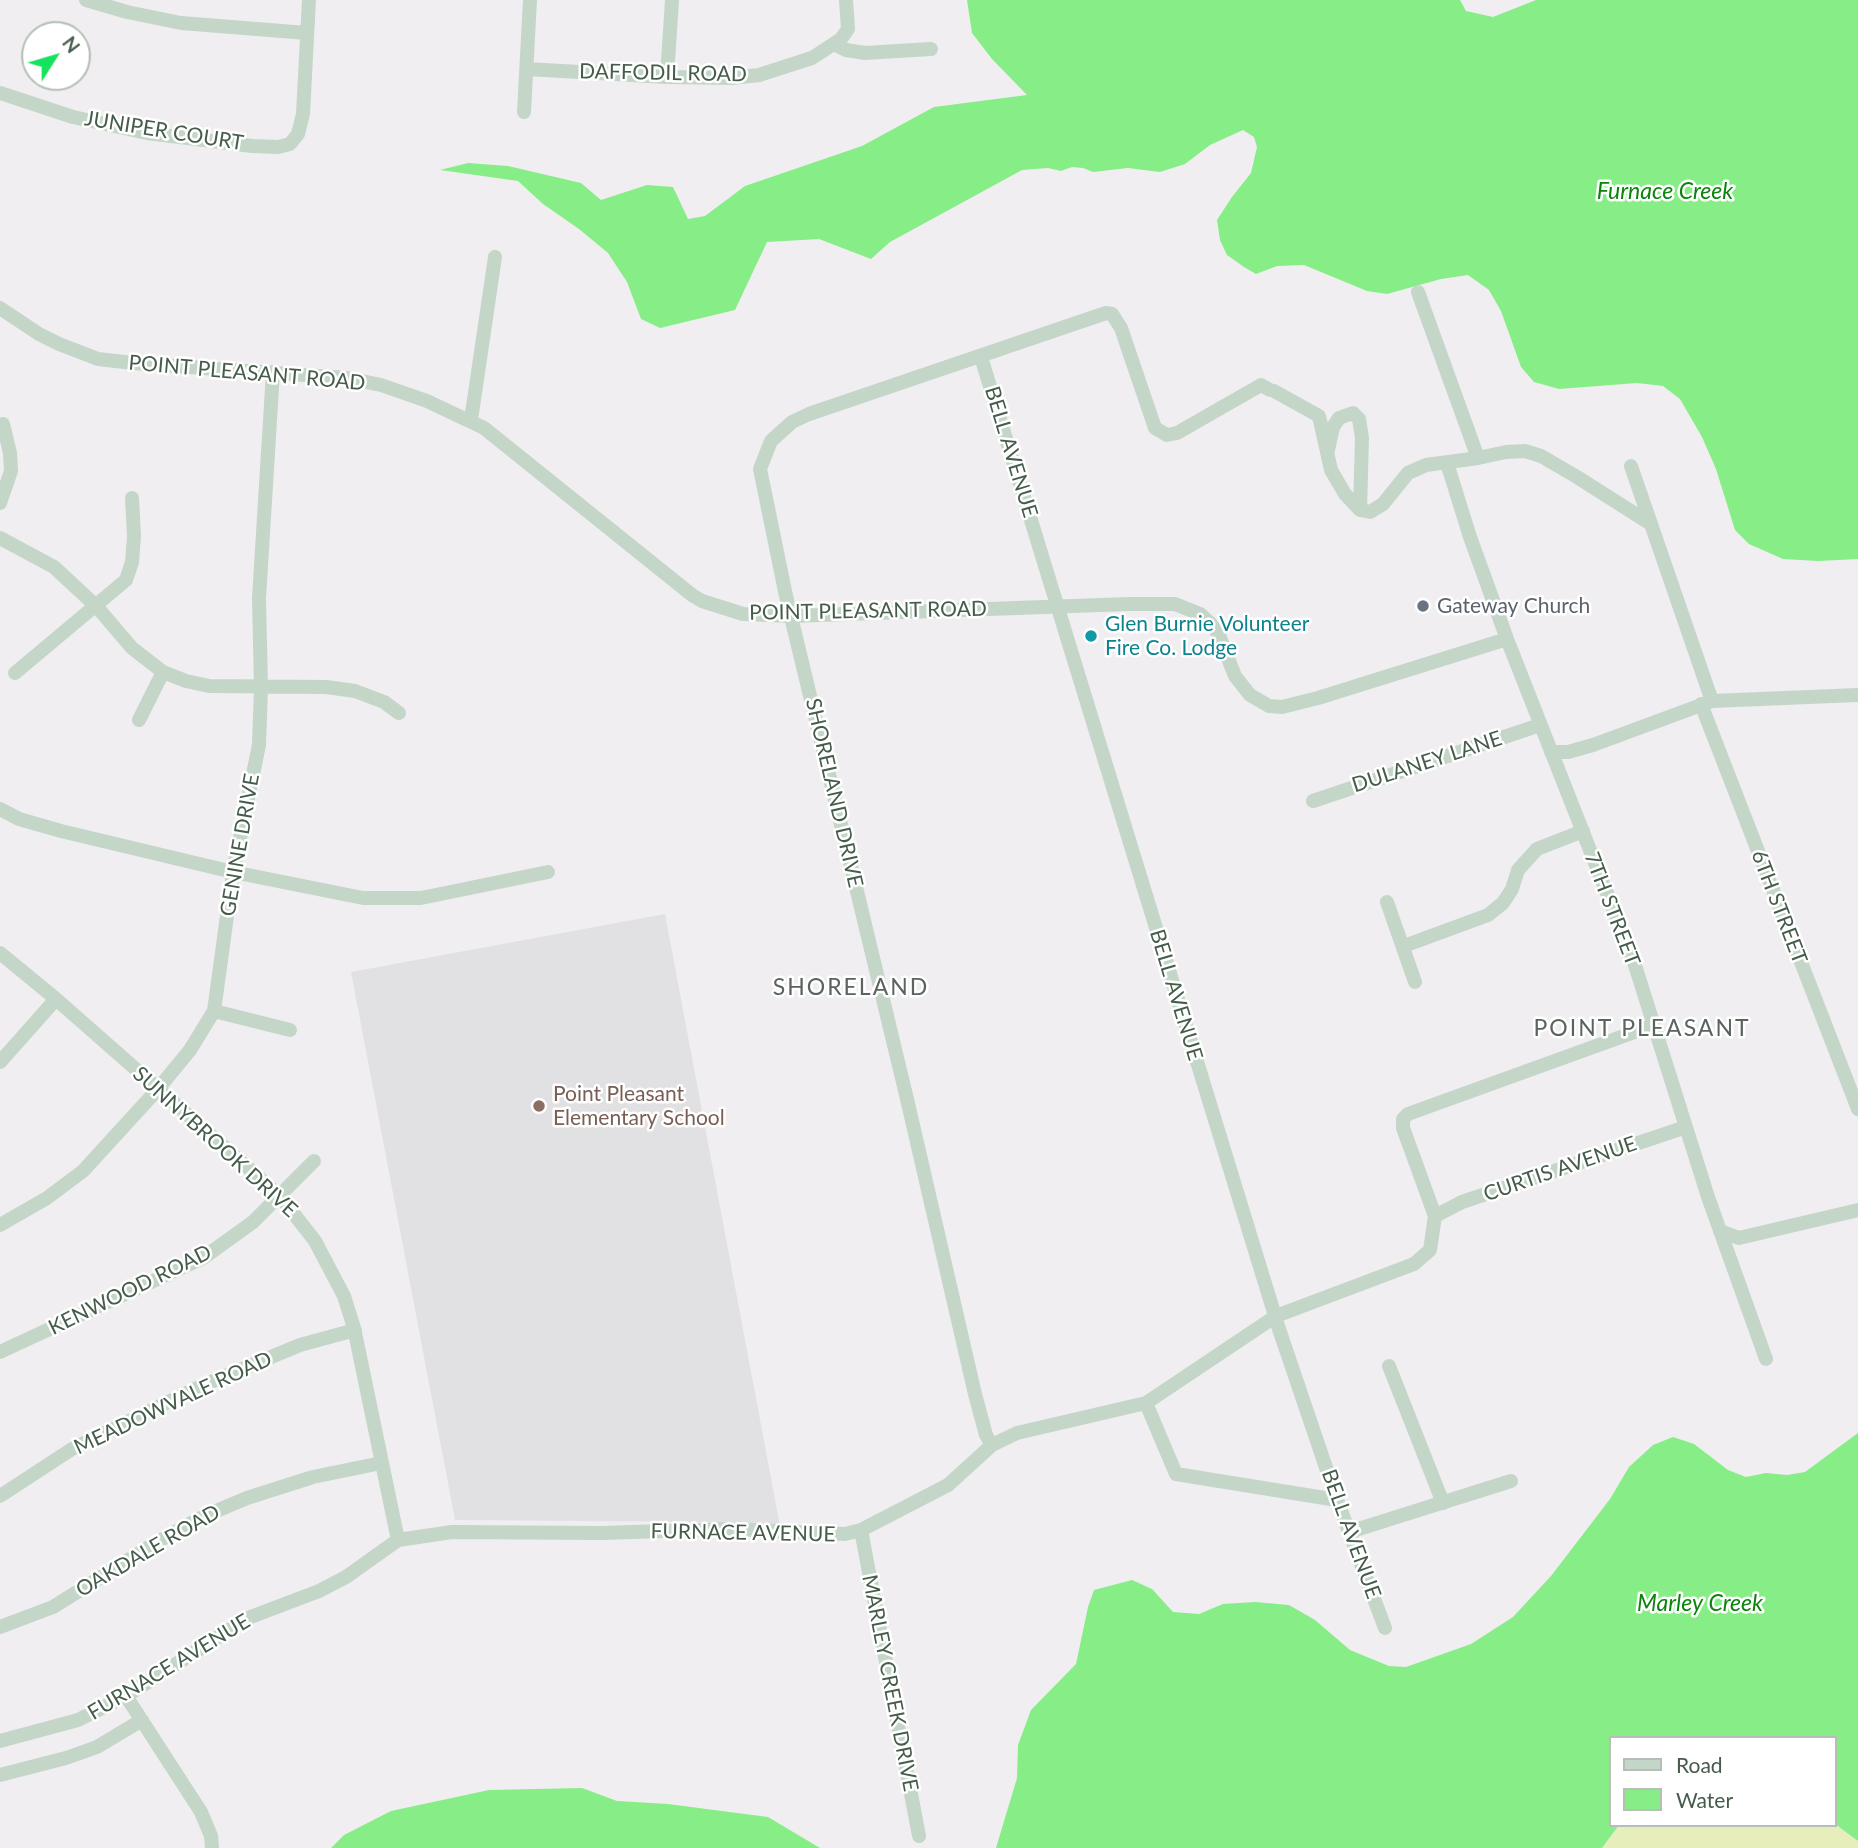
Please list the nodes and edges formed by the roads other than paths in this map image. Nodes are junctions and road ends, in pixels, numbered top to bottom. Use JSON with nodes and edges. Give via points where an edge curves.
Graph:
{"nodes":[{"id":1,"x":86,"y":0,"type":"edge"},
{"id":2,"x":309,"y":0,"type":"edge"},
{"id":3,"x":530,"y":0,"type":"edge"},
{"id":4,"x":672,"y":0,"type":"edge"},
{"id":5,"x":846,"y":0,"type":"edge"},
{"id":6,"x":307,"y":33,"type":"junction"},
{"id":7,"x":834,"y":44,"type":"junction"},
{"id":8,"x":932,"y":49,"type":"dead end"},
{"id":9,"x":527,"y":69,"type":"junction"},
{"id":10,"x":667,"y":77,"type":"junction"},
{"id":11,"x":0,"y":93,"type":"edge"},
{"id":12,"x":524,"y":112,"type":"dead end"},
{"id":13,"x":495,"y":257,"type":"dead end"},
{"id":14,"x":1418,"y":292,"type":"dead end"},
{"id":15,"x":0,"y":308,"type":"edge"},
{"id":16,"x":981,"y":357,"type":"junction"},
{"id":17,"x":272,"y":372,"type":"junction"},
{"id":18,"x":471,"y":420,"type":"junction"},
{"id":19,"x":2,"y":424,"type":"dead end"},
{"id":20,"x":1326,"y":453,"type":"junction"},
{"id":21,"x":1478,"y":458,"type":"junction"},
{"id":22,"x":1447,"y":463,"type":"junction"},
{"id":23,"x":1631,"y":466,"type":"dead end"},
{"id":24,"x":132,"y":498,"type":"dead end"},
{"id":25,"x":0,"y":503,"type":"edge"},
{"id":26,"x":1360,"y":510,"type":"junction"},
{"id":27,"x":1651,"y":524,"type":"junction"},
{"id":28,"x":0,"y":538,"type":"edge"},
{"id":29,"x":1059,"y":606,"type":"junction"},
{"id":30,"x":97,"y":607,"type":"junction"},
{"id":31,"x":792,"y":616,"type":"junction"},
{"id":32,"x":1507,"y":639,"type":"junction"},
{"id":33,"x":163,"y":672,"type":"junction"},
{"id":34,"x":15,"y":673,"type":"dead end"},
{"id":35,"x":261,"y":688,"type":"junction"},
{"id":36,"x":1858,"y":695,"type":"edge"},
{"id":37,"x":1707,"y":703,"type":"junction"},
{"id":38,"x":399,"y":713,"type":"dead end"},
{"id":39,"x":139,"y":720,"type":"dead end"},
{"id":40,"x":1540,"y":725,"type":"junction"},
{"id":41,"x":1551,"y":752,"type":"junction"},
{"id":42,"x":1313,"y":801,"type":"dead end"},
{"id":43,"x":0,"y":809,"type":"edge"},
{"id":44,"x":1583,"y":831,"type":"junction"},
{"id":45,"x":233,"y":872,"type":"junction"},
{"id":46,"x":548,"y":872,"type":"dead end"},
{"id":47,"x":1387,"y":902,"type":"dead end"},
{"id":48,"x":1404,"y":946,"type":"junction"},
{"id":49,"x":0,"y":953,"type":"edge"},
{"id":50,"x":1415,"y":982,"type":"dead end"},
{"id":51,"x":56,"y":999,"type":"junction"},
{"id":52,"x":214,"y":1011,"type":"junction"},
{"id":53,"x":1654,"y":1026,"type":"junction"},
{"id":54,"x":290,"y":1030,"type":"dead end"},
{"id":55,"x":0,"y":1062,"type":"edge"},
{"id":56,"x":158,"y":1089,"type":"junction"},
{"id":57,"x":1858,"y":1110,"type":"edge"},
{"id":58,"x":1686,"y":1127,"type":"junction"},
{"id":59,"x":314,"y":1161,"type":"dead end"},
{"id":60,"x":279,"y":1196,"type":"junction"},
{"id":61,"x":1858,"y":1210,"type":"edge"},
{"id":62,"x":1435,"y":1216,"type":"junction"},
{"id":63,"x":0,"y":1225,"type":"edge"},
{"id":64,"x":1720,"y":1231,"type":"junction"},
{"id":65,"x":1276,"y":1316,"type":"junction"},
{"id":66,"x":355,"y":1330,"type":"junction"},
{"id":67,"x":0,"y":1352,"type":"edge"},
{"id":68,"x":1766,"y":1359,"type":"dead end"},
{"id":69,"x":1389,"y":1366,"type":"dead end"},
{"id":70,"x":1146,"y":1403,"type":"junction"},
{"id":71,"x":992,"y":1445,"type":"junction"},
{"id":72,"x":381,"y":1463,"type":"junction"},
{"id":73,"x":1511,"y":1480,"type":"dead end"},
{"id":74,"x":0,"y":1496,"type":"edge"},
{"id":75,"x":1337,"y":1500,"type":"junction"},
{"id":76,"x":1443,"y":1503,"type":"junction"},
{"id":77,"x":861,"y":1531,"type":"junction"},
{"id":78,"x":1349,"y":1532,"type":"junction"},
{"id":79,"x":398,"y":1540,"type":"junction"},
{"id":80,"x":0,"y":1627,"type":"edge"},
{"id":81,"x":1385,"y":1628,"type":"dead end"},
{"id":82,"x":127,"y":1696,"type":"junction"},
{"id":83,"x":142,"y":1720,"type":"junction"},
{"id":84,"x":0,"y":1741,"type":"edge"},
{"id":85,"x":0,"y":1775,"type":"edge"},
{"id":86,"x":919,"y":1836,"type":"dead end"},
{"id":87,"x":212,"y":1848,"type":"edge"}],
"edges":[{"from":1,"to":6,"type":"street","via":[[181,23]]},
{"from":2,"to":6,"type":"street"},
{"from":3,"to":9,"type":"street"},
{"from":4,"to":10,"type":"street"},
{"from":5,"to":7,"type":"street","via":[[848,29]]},
{"from":6,"to":11,"type":"street","name":"JUNIPER COURT","via":[[298,134],[290,144],[278,147],[127,130]]},
{"from":7,"to":8,"type":"street","via":[[864,53]]},
{"from":7,"to":10,"type":"street","name":"DAFFODIL ROAD","via":[[813,58],[759,75]]},
{"from":9,"to":10,"type":"street","name":"DAFFODIL ROAD"},
{"from":9,"to":12,"type":"street"},
{"from":13,"to":18,"type":"street"},
{"from":14,"to":21,"type":"street"},
{"from":15,"to":17,"type":"street","name":"POINT PLEASANT ROAD","via":[[58,344],[98,359]]},
{"from":16,"to":20,"type":"street","name":"SHORELAND DRIVE","via":[[1112,314],[1155,428],[1167,435],[1177,433],[1261,385],[1319,416]]},
{"from":16,"to":29,"type":"street","name":"BELL AVENUE"},
{"from":16,"to":31,"type":"street","name":"SHORELAND DRIVE","via":[[809,414],[771,441],[760,469]]},
{"from":17,"to":18,"type":"street","name":"POINT PLEASANT ROAD","via":[[381,385]]},
{"from":17,"to":35,"type":"street","name":"GENINE DRIVE","via":[[259,598]]},
{"from":18,"to":31,"type":"street","name":"POINT PLEASANT ROAD","via":[[702,601],[743,614]]},
{"from":19,"to":25,"type":"street","via":[[11,471]]},
{"from":20,"to":26,"type":"street","via":[[1345,494]]},
{"from":20,"to":26,"type":"street","via":[[1333,426],[1353,413],[1359,419],[1362,438]]},
{"from":21,"to":22,"type":"street"},
{"from":21,"to":27,"type":"street","via":[[1506,452],[1541,456]]},
{"from":22,"to":26,"type":"street","via":[[1408,473],[1383,504],[1370,512]]},
{"from":22,"to":32,"type":"street","name":"7TH STREET"},
{"from":23,"to":27,"type":"street","name":"6TH STREET"},
{"from":24,"to":30,"type":"street","via":[[132,562],[126,580]]},
{"from":27,"to":37,"type":"street","name":"6TH STREET"},
{"from":28,"to":30,"type":"street","via":[[54,567]]},
{"from":29,"to":31,"type":"street","name":"POINT PLEASANT ROAD"},
{"from":29,"to":32,"type":"street","name":"POINT PLEASANT ROAD","via":[[1168,604],[1187,608],[1200,614],[1219,635],[1240,685],[1258,702],[1282,707]]},
{"from":29,"to":65,"type":"street","name":"BELL AVENUE"},
{"from":30,"to":33,"type":"street","via":[[132,648]]},
{"from":30,"to":34,"type":"street"},
{"from":31,"to":71,"type":"street","name":"SHORELAND DRIVE","via":[[975,1394]]},
{"from":32,"to":40,"type":"street","name":"7TH STREET"},
{"from":33,"to":35,"type":"street","via":[[209,686]]},
{"from":33,"to":39,"type":"street"},
{"from":35,"to":38,"type":"street","via":[[355,691]]},
{"from":35,"to":45,"type":"street","name":"GENINE DRIVE","via":[[259,745]]},
{"from":36,"to":37,"type":"street"},
{"from":37,"to":41,"type":"street","via":[[1593,745]]},
{"from":37,"to":57,"type":"street","name":"6TH STREET"},
{"from":40,"to":41,"type":"street","name":"7TH STREET"},
{"from":40,"to":42,"type":"street","name":"DULANEY LANE"},
{"from":41,"to":44,"type":"street","name":"7TH STREET"},
{"from":43,"to":45,"type":"street","via":[[61,831]]},
{"from":44,"to":48,"type":"street","via":[[1537,849],[1518,870],[1503,903],[1488,915]]},
{"from":44,"to":53,"type":"street","name":"7TH STREET"},
{"from":45,"to":46,"type":"street","via":[[391,900]]},
{"from":45,"to":52,"type":"street","name":"GENINE DRIVE"},
{"from":47,"to":48,"type":"street"},
{"from":48,"to":50,"type":"street"},
{"from":49,"to":51,"type":"street","name":"SUNNYBROOK DRIVE"},
{"from":51,"to":55,"type":"street"},
{"from":51,"to":56,"type":"street","name":"SUNNYBROOK DRIVE"},
{"from":52,"to":54,"type":"street"},
{"from":52,"to":56,"type":"street","name":"GENINE DRIVE"},
{"from":53,"to":58,"type":"street","name":"7TH STREET"},
{"from":53,"to":62,"type":"street","via":[[1408,1114],[1403,1128]]},
{"from":56,"to":60,"type":"street","name":"SUNNYBROOK DRIVE"},
{"from":56,"to":63,"type":"street","name":"GENINE DRIVE","via":[[83,1171]]},
{"from":58,"to":62,"type":"street","name":"CURTIS AVENUE","via":[[1462,1202]]},
{"from":58,"to":64,"type":"street","name":"7TH STREET"},
{"from":59,"to":60,"type":"street","name":"KENWOOD ROAD"},
{"from":60,"to":66,"type":"street","name":"SUNNYBROOK DRIVE","via":[[301,1220],[332,1270]]},
{"from":60,"to":67,"type":"street","name":"KENWOOD ROAD","via":[[253,1222],[203,1258]]},
{"from":61,"to":64,"type":"street","via":[[1739,1237]]},
{"from":62,"to":65,"type":"street","name":"FURNACE AVENUE","via":[[1430,1250],[1414,1264]]},
{"from":64,"to":68,"type":"street","name":"7TH STREET"},
{"from":65,"to":70,"type":"street","name":"FURNACE AVENUE"},
{"from":65,"to":75,"type":"street","name":"BELL AVENUE"},
{"from":66,"to":72,"type":"street","name":"SUNNYBROOK DRIVE"},
{"from":66,"to":74,"type":"street","name":"MEADOWVALE ROAD","via":[[300,1345],[192,1390],[72,1448]]},
{"from":69,"to":76,"type":"street"},
{"from":70,"to":71,"type":"street","name":"FURNACE AVENUE","via":[[1017,1433]]},
{"from":70,"to":75,"type":"street","via":[[1176,1474]]},
{"from":71,"to":77,"type":"street","name":"FURNACE AVENUE","via":[[948,1485]]},
{"from":72,"to":79,"type":"street","name":"SUNNYBROOK DRIVE"},
{"from":72,"to":80,"type":"street","name":"OAKDALE ROAD","via":[[247,1497],[168,1535],[53,1607]]},
{"from":73,"to":76,"type":"street"},
{"from":75,"to":78,"type":"street","name":"BELL AVENUE"},
{"from":76,"to":78,"type":"street"},
{"from":77,"to":79,"type":"street","name":"FURNACE AVENUE","via":[[453,1532]]},
{"from":77,"to":86,"type":"street","name":"MARLEY CREEK DRIVE"},
{"from":78,"to":81,"type":"street","name":"BELL AVENUE"},
{"from":79,"to":82,"type":"street","name":"FURNACE AVENUE","via":[[346,1577],[248,1618]]},
{"from":82,"to":83,"type":"street"},
{"from":82,"to":84,"type":"street","name":"FURNACE AVENUE","via":[[78,1720]]},
{"from":83,"to":85,"type":"street","via":[[97,1747]]},
{"from":83,"to":87,"type":"street","via":[[201,1812]]}]}
